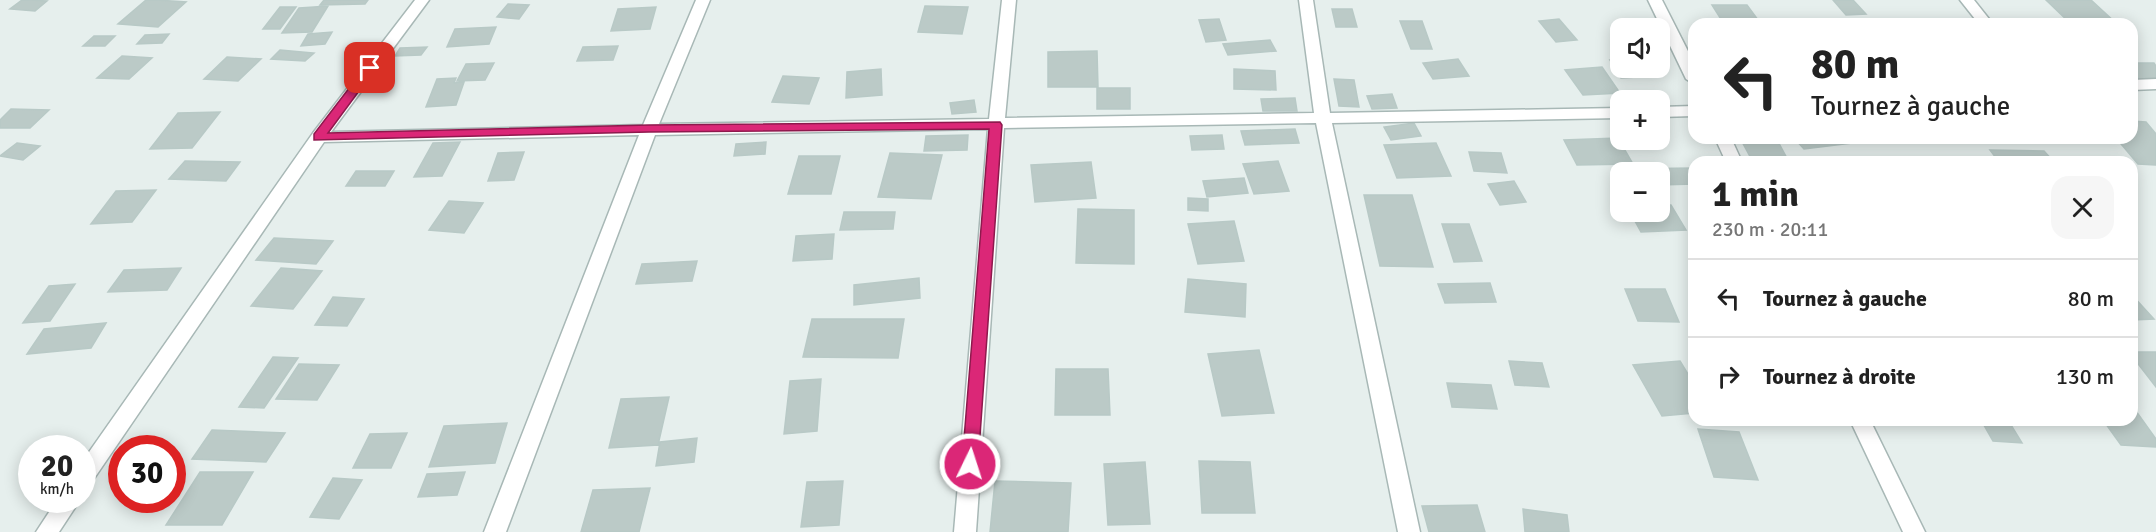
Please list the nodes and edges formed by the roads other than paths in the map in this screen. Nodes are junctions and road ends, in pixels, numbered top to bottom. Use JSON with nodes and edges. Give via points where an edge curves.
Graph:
{"nodes":[{"id":1,"x":422,"y":0,"type":"edge"},
{"id":2,"x":703,"y":0,"type":"edge"},
{"id":3,"x":1009,"y":0,"type":"edge"},
{"id":4,"x":1306,"y":0,"type":"edge"},
{"id":5,"x":1654,"y":0,"type":"edge"},
{"id":6,"x":1967,"y":0,"type":"edge"},
{"id":7,"x":1981,"y":18,"type":"edge"},
{"id":8,"x":1688,"y":67,"type":"edge"},
{"id":9,"x":2156,"y":84,"type":"edge"},
{"id":10,"x":2138,"y":85,"type":"edge"},
{"id":11,"x":1688,"y":111,"type":"edge"},
{"id":12,"x":1670,"y":112,"type":"edge"},
{"id":13,"x":1610,"y":113,"type":"edge"},
{"id":14,"x":1323,"y":118,"type":"junction"},
{"id":15,"x":996,"y":125,"type":"junction"},
{"id":16,"x":649,"y":129,"type":"junction"},
{"id":17,"x":318,"y":137,"type":"junction"},
{"id":18,"x":1863,"y":426,"type":"edge"},
{"id":19,"x":96,"y":460,"type":"edge"},
{"id":20,"x":60,"y":513,"type":"edge"},
{"id":21,"x":46,"y":532,"type":"edge"},
{"id":22,"x":495,"y":532,"type":"edge"},
{"id":23,"x":965,"y":532,"type":"edge"},
{"id":24,"x":1409,"y":532,"type":"edge"},
{"id":25,"x":1914,"y":532,"type":"edge"}],
"edges":[{"from":1,"to":17,"type":"street"},
{"from":2,"to":16,"type":"street"},
{"from":3,"to":15,"type":"street"},
{"from":4,"to":14,"type":"street"},
{"from":5,"to":8,"type":"street"},
{"from":6,"to":7,"type":"street"},
{"from":9,"to":10,"type":"street"},
{"from":11,"to":12,"type":"street"},
{"from":13,"to":14,"type":"street"},
{"from":14,"to":15,"type":"street"},
{"from":14,"to":24,"type":"street"},
{"from":15,"to":16,"type":"street"},
{"from":15,"to":23,"type":"street"},
{"from":16,"to":17,"type":"street"},
{"from":16,"to":22,"type":"street"},
{"from":17,"to":19,"type":"street"},
{"from":18,"to":25,"type":"street"},
{"from":20,"to":21,"type":"street"}]}
